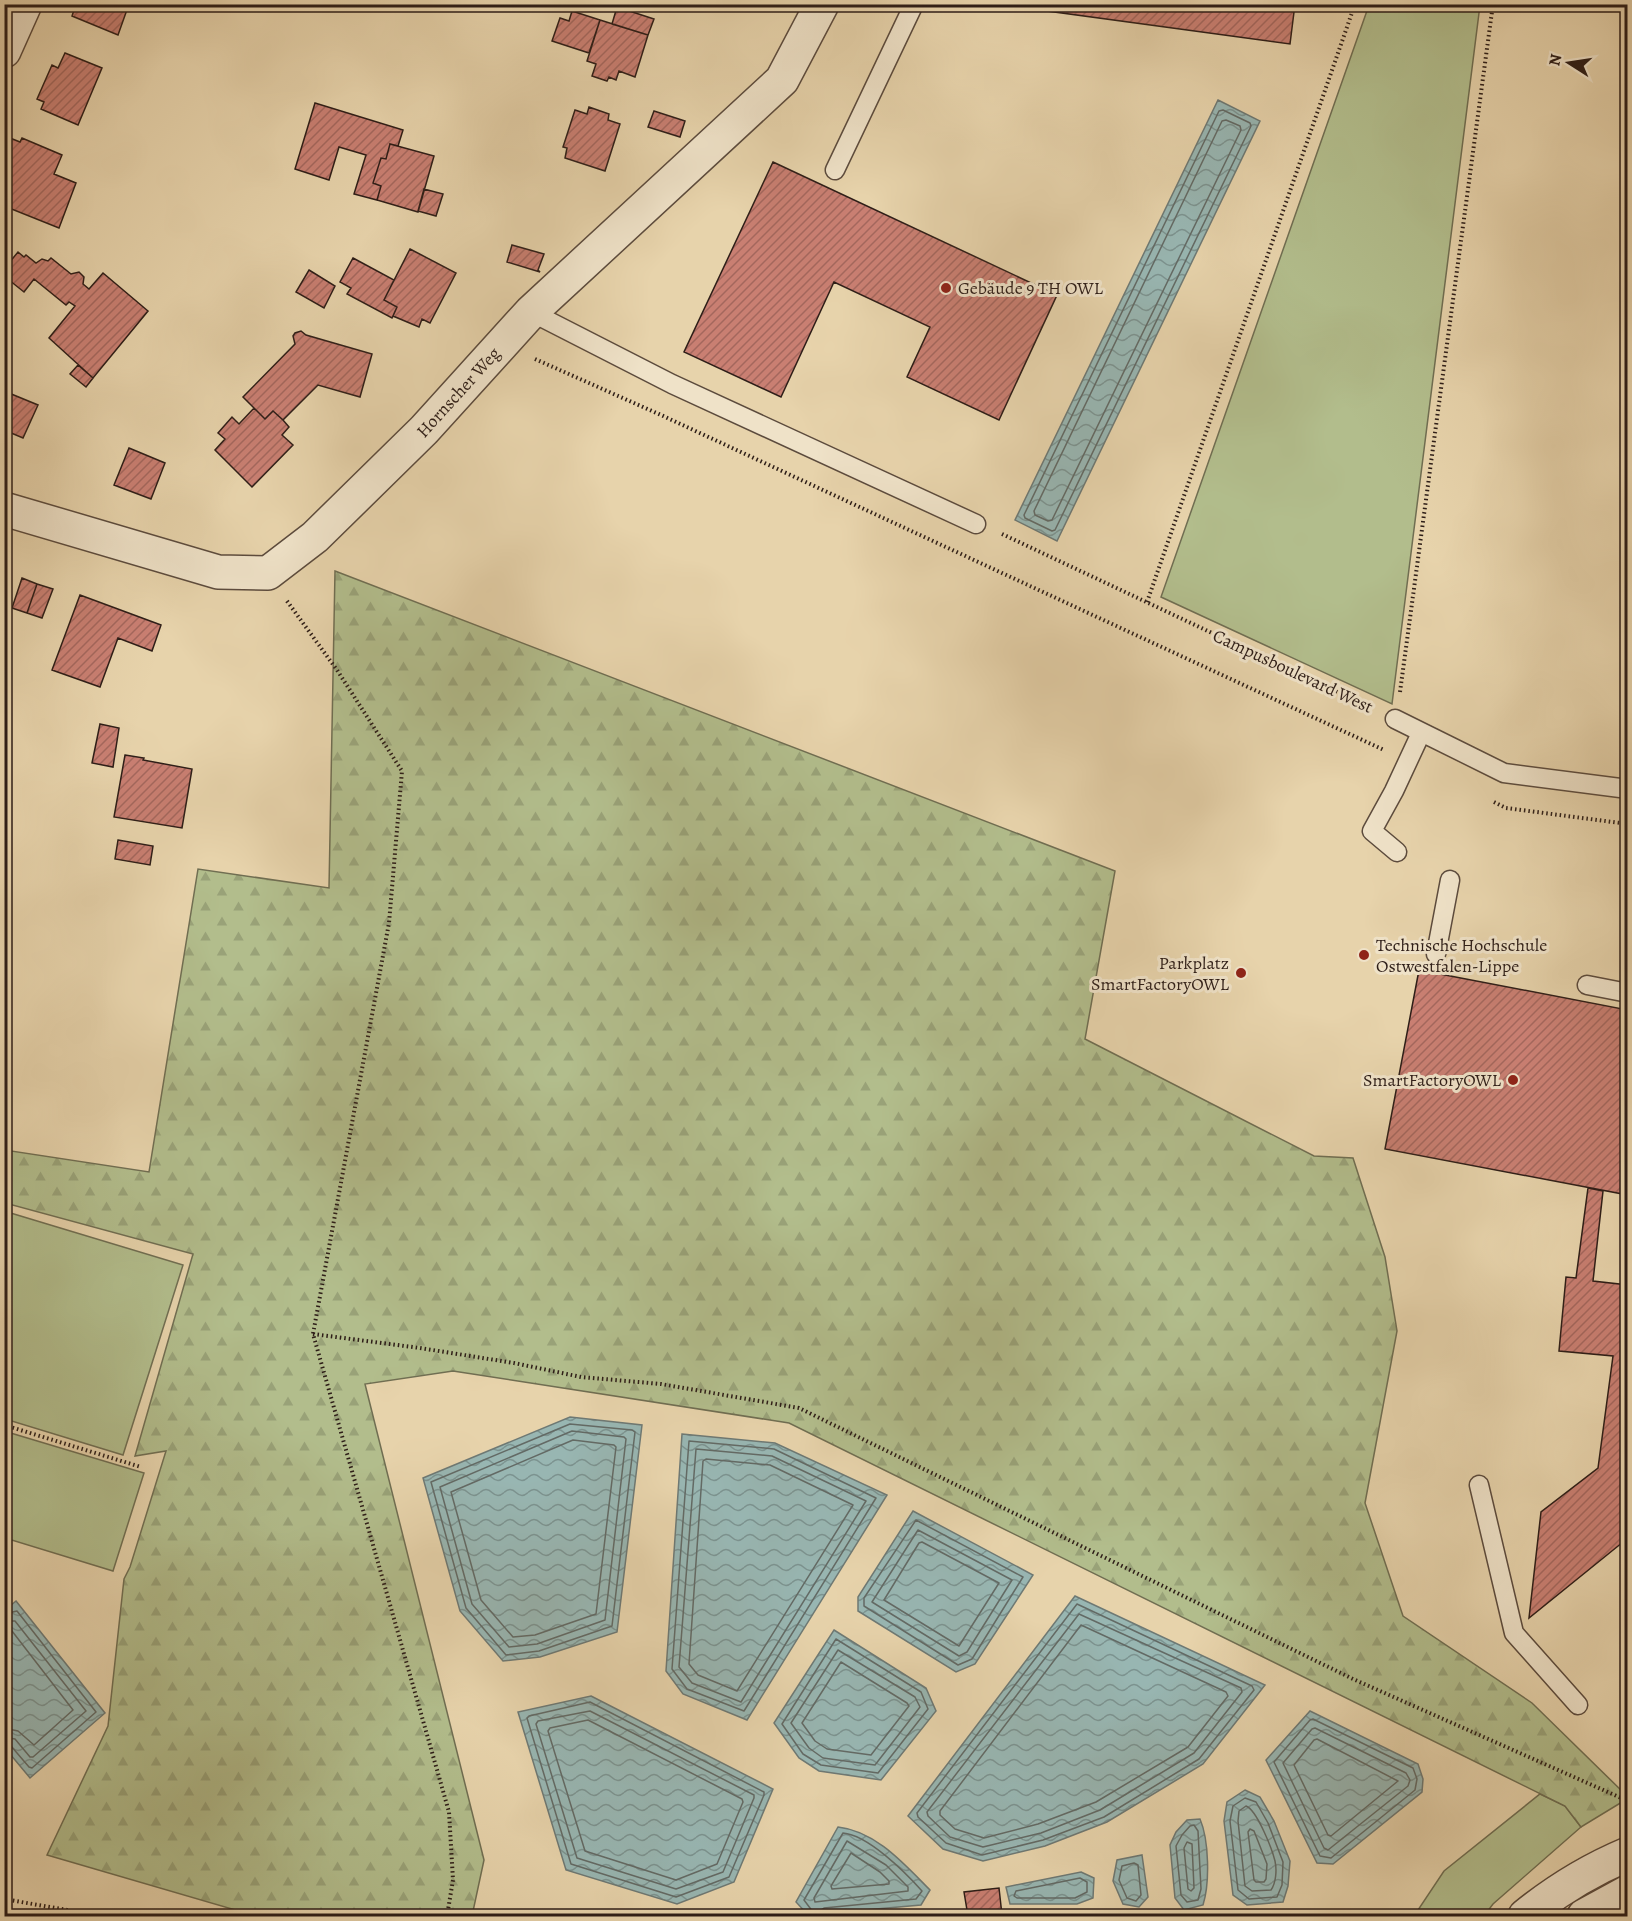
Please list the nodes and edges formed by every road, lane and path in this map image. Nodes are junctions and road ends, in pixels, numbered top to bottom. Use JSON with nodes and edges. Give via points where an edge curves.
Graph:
{"nodes":[{"id":1,"x":26,"y":4,"type":"edge"},
{"id":2,"x":822,"y":4,"type":"edge"},
{"id":3,"x":914,"y":4,"type":"edge"},
{"id":4,"x":1355,"y":4,"type":"edge"},
{"id":5,"x":1493,"y":4,"type":"edge"},
{"id":6,"x":4,"y":51,"type":"edge"},
{"id":7,"x":835,"y":170,"type":"dead end"},
{"id":8,"x":531,"y":312,"type":"junction"},
{"id":9,"x":501,"y":345,"type":"junction"},
{"id":10,"x":4,"y":510,"type":"edge"},
{"id":11,"x":976,"y":524,"type":"joint"},
{"id":12,"x":268,"y":573,"type":"junction"},
{"id":13,"x":1147,"y":602,"type":"junction"},
{"id":14,"x":1395,"y":719,"type":"junction"},
{"id":15,"x":1421,"y":733,"type":"junction"},
{"id":16,"x":1408,"y":761,"type":"junction"},
{"id":17,"x":1628,"y":789,"type":"edge"},
{"id":18,"x":1487,"y":798,"type":"dead end"},
{"id":19,"x":1628,"y":824,"type":"edge"},
{"id":20,"x":1397,"y":852,"type":"dead end"},
{"id":21,"x":1450,"y":880,"type":"dead end"},
{"id":22,"x":1436,"y":954,"type":"dead end"},
{"id":23,"x":1587,"y":985,"type":"dead end"},
{"id":24,"x":1628,"y":993,"type":"edge"},
{"id":25,"x":313,"y":1334,"type":"junction"},
{"id":26,"x":4,"y":1425,"type":"edge"},
{"id":27,"x":141,"y":1467,"type":"dead end"},
{"id":28,"x":1479,"y":1485,"type":"dead end"},
{"id":29,"x":1578,"y":1705,"type":"dead end"},
{"id":30,"x":1628,"y":1801,"type":"edge"},
{"id":31,"x":1628,"y":1854,"type":"edge"},
{"id":32,"x":1628,"y":1892,"type":"edge"},
{"id":33,"x":4,"y":1899,"type":"edge"},
{"id":34,"x":1561,"y":1905,"type":"edge"},
{"id":35,"x":67,"y":1910,"type":"junction"},
{"id":36,"x":65,"y":1917,"type":"edge"},
{"id":37,"x":87,"y":1917,"type":"edge"},
{"id":38,"x":447,"y":1917,"type":"edge"},
{"id":39,"x":1525,"y":1917,"type":"edge"},
{"id":40,"x":1584,"y":1917,"type":"edge"}],
"edges":[{"from":1,"to":6,"type":"street"},
{"from":2,"to":8,"type":"street","name":"Hornscher Weg","via":[[782,80]]},
{"from":3,"to":7,"type":"lane"},
{"from":4,"to":13,"type":"path"},
{"from":5,"to":14,"type":"path"},
{"from":8,"to":9,"type":"street","name":"Hornscher Weg"},
{"from":8,"to":11,"type":"lane","via":[[672,384]]},
{"from":9,"to":12,"type":"street","name":"Hornscher Weg","via":[[366,488],[315,537]]},
{"from":9,"to":16,"type":"path","via":[[661,415]]},
{"from":10,"to":12,"type":"street","via":[[218,572]]},
{"from":11,"to":13,"type":"path","name":"Campusboulevard West"},
{"from":12,"to":25,"type":"path","via":[[338,670],[402,771],[389,923]]},
{"from":13,"to":14,"type":"path","name":"Campusboulevard West"},
{"from":14,"to":15,"type":"lane","name":"Campusboulevard West"},
{"from":15,"to":16,"type":"lane"},
{"from":15,"to":17,"type":"lane","name":"Campusboulevard West","via":[[1504,773]]},
{"from":16,"to":20,"type":"lane","via":[[1366,825]]},
{"from":18,"to":19,"type":"path","via":[[1506,808]]},
{"from":21,"to":22,"type":"lane"},
{"from":23,"to":24,"type":"lane"},
{"from":25,"to":30,"type":"path","via":[[514,1363],[581,1377],[662,1384],[799,1408],[1353,1679]]},
{"from":25,"to":38,"type":"path","via":[[449,1812],[453,1880]]},
{"from":26,"to":27,"type":"path"},
{"from":28,"to":29,"type":"lane","via":[[1514,1633]]},
{"from":31,"to":34,"type":"street","via":[[1596,1868]]},
{"from":32,"to":40,"type":"street"},
{"from":33,"to":35,"type":"path"},
{"from":34,"to":39,"type":"street"},
{"from":35,"to":36,"type":"path"},
{"from":35,"to":37,"type":"path"}]}
